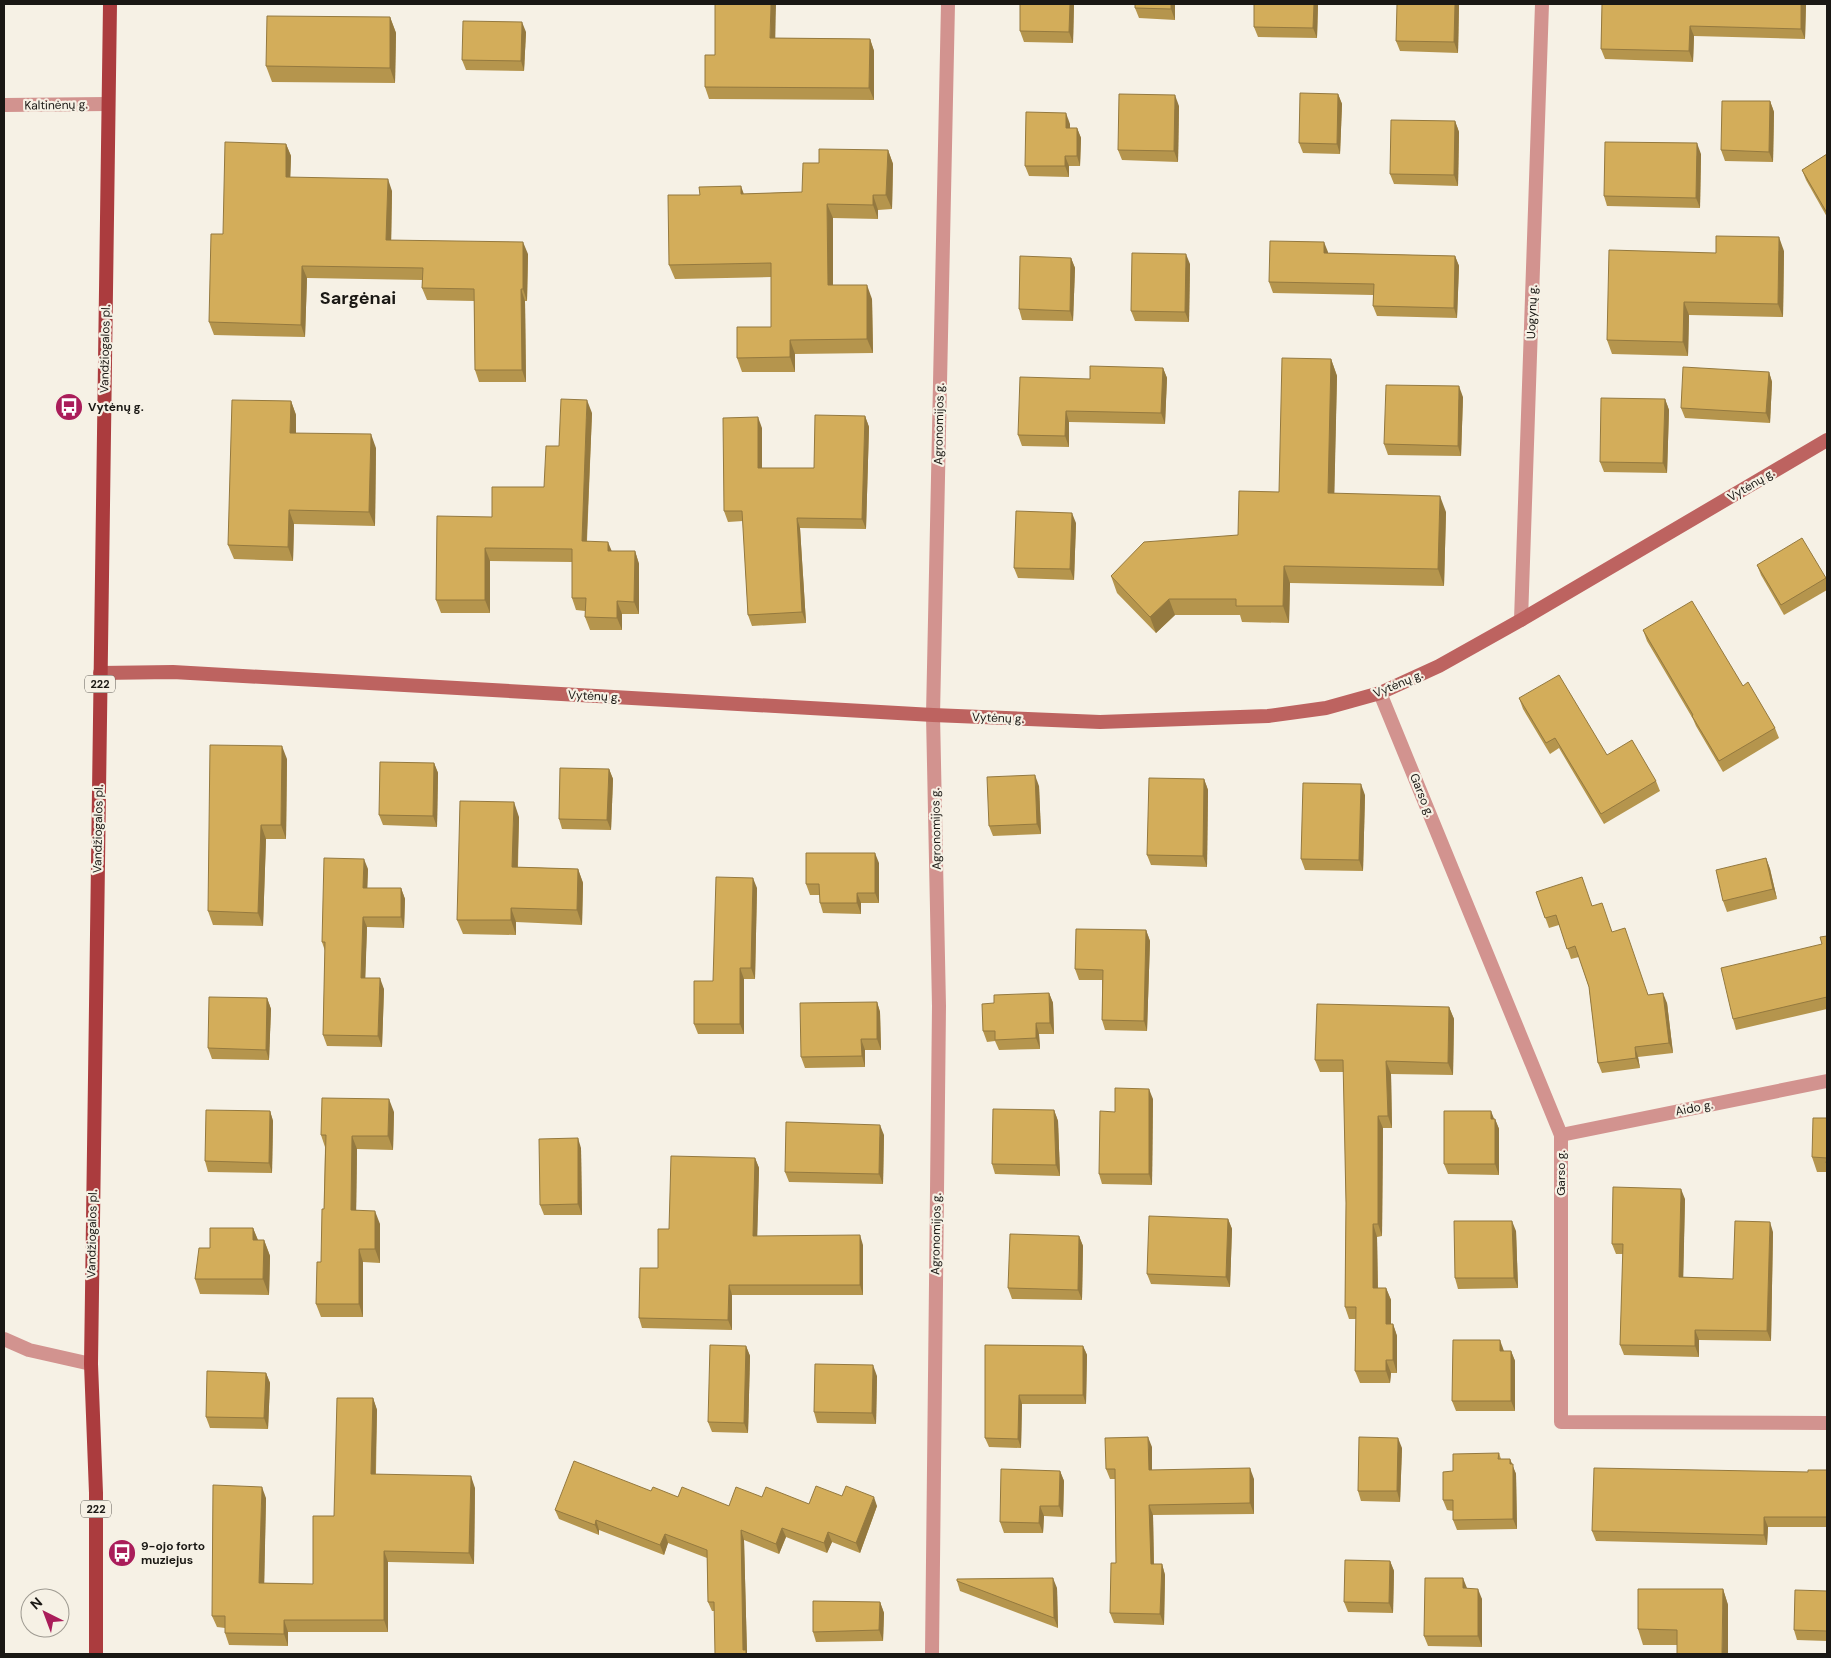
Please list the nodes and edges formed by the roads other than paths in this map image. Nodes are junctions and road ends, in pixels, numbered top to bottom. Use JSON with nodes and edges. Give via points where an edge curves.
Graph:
{"nodes":[{"id":1,"x":110,"y":4,"type":"edge"},
{"id":2,"x":948,"y":4,"type":"edge"},
{"id":3,"x":1542,"y":4,"type":"edge"},
{"id":4,"x":108,"y":104,"type":"junction"},
{"id":5,"x":4,"y":105,"type":"edge"},
{"id":6,"x":1827,"y":440,"type":"edge"},
{"id":7,"x":1521,"y":620,"type":"junction"},
{"id":8,"x":100,"y":673,"type":"junction"},
{"id":9,"x":1380,"y":693,"type":"junction"},
{"id":10,"x":934,"y":715,"type":"junction"},
{"id":11,"x":1827,"y":1081,"type":"edge"},
{"id":12,"x":1561,"y":1135,"type":"junction"},
{"id":13,"x":4,"y":1339,"type":"edge"},
{"id":14,"x":90,"y":1364,"type":"junction"},
{"id":15,"x":1827,"y":1423,"type":"edge"},
{"id":16,"x":96,"y":1654,"type":"edge"},
{"id":17,"x":932,"y":1654,"type":"edge"}],
"edges":[{"from":1,"to":4,"type":"main road","name":"Vandžiogalos pl.","number":"222"},
{"from":2,"to":10,"type":"street","name":"Agronomijos g."},
{"from":3,"to":7,"type":"street","name":"Uogynų g."},
{"from":4,"to":5,"type":"street","name":"Kaltinėnų g."},
{"from":4,"to":8,"type":"main road","name":"Vandžiogalos pl.","number":"222"},
{"from":6,"to":7,"type":"main road","name":"Vytėnų g."},
{"from":7,"to":9,"type":"main road","name":"Vytėnų g.","via":[[1438,666]]},
{"from":8,"to":10,"type":"main road","name":"Vytėnų g.","via":[[183,672]]},
{"from":8,"to":14,"type":"main road","name":"Vandžiogalos pl.","number":"222"},
{"from":9,"to":10,"type":"main road","name":"Vytėnų g.","via":[[1326,708],[1268,716],[1100,722]]},
{"from":9,"to":12,"type":"street","name":"Garso g."},
{"from":10,"to":17,"type":"street","name":"Agronomijos g.","via":[[939,1006]]},
{"from":11,"to":12,"type":"street","name":"Aido g."},
{"from":12,"to":15,"type":"street","name":"Garso g.","via":[[1561,1422]]},
{"from":13,"to":14,"type":"street","via":[[29,1350]]},
{"from":14,"to":16,"type":"main road","name":"Vandžiogalos pl.","number":"222","via":[[96,1493]]}]}
